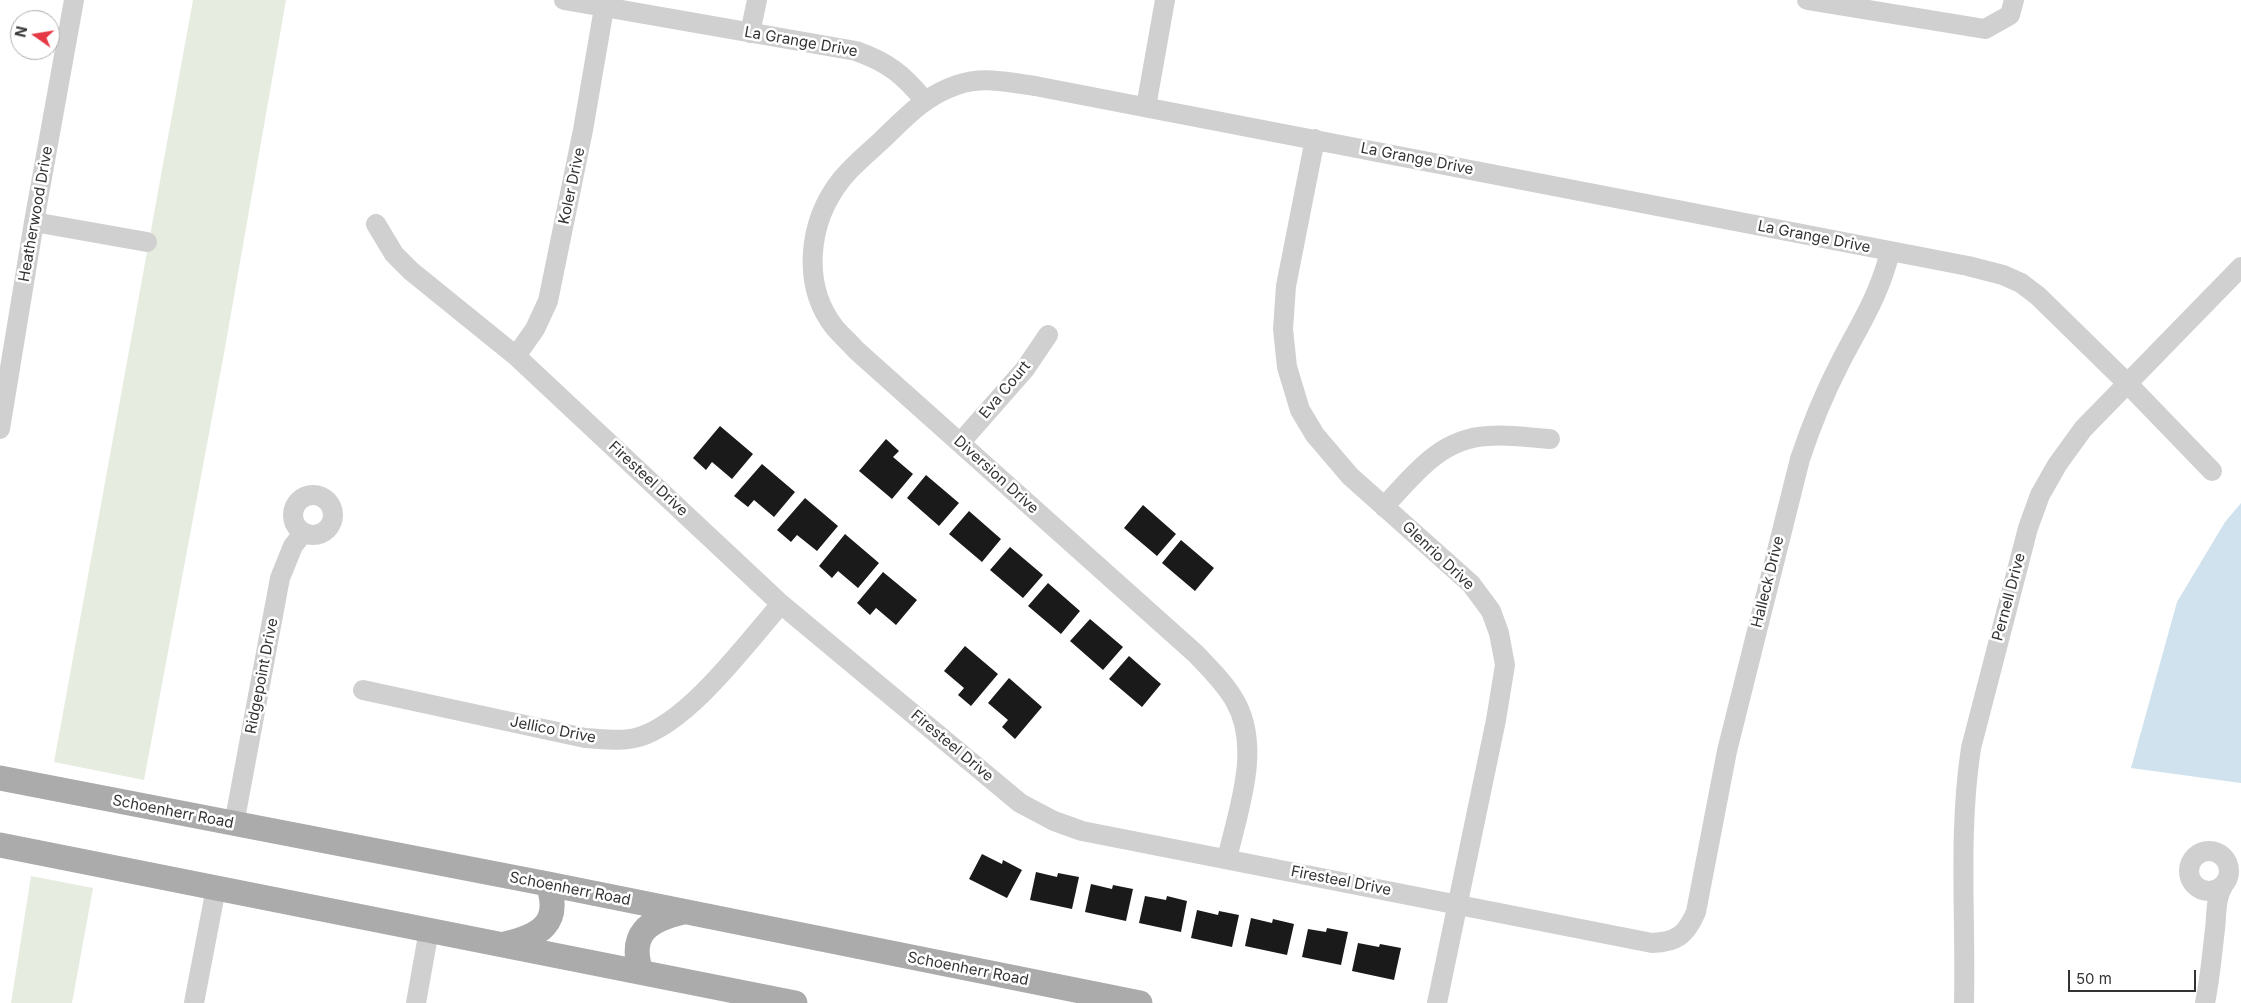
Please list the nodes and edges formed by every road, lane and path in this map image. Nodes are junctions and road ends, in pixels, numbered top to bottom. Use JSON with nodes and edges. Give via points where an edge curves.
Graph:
{"nodes":[{"id":1,"x":74,"y":0,"type":"edge"},
{"id":2,"x":564,"y":0,"type":"edge"},
{"id":3,"x":757,"y":0,"type":"edge"},
{"id":4,"x":1165,"y":0,"type":"edge"},
{"id":5,"x":1807,"y":0,"type":"edge"},
{"id":6,"x":604,"y":8,"type":"junction"},
{"id":7,"x":2012,"y":8,"type":"edge"},
{"id":8,"x":750,"y":33,"type":"junction"},
{"id":9,"x":924,"y":100,"type":"junction"},
{"id":10,"x":1146,"y":107,"type":"junction"},
{"id":11,"x":1316,"y":139,"type":"junction"},
{"id":12,"x":34,"y":222,"type":"junction"},
{"id":13,"x":376,"y":224,"type":"dead end"},
{"id":14,"x":147,"y":242,"type":"dead end"},
{"id":15,"x":1890,"y":252,"type":"junction"},
{"id":16,"x":2241,"y":267,"type":"edge"},
{"id":17,"x":1048,"y":335,"type":"dead end"},
{"id":18,"x":516,"y":356,"type":"junction"},
{"id":19,"x":2126,"y":382,"type":"junction"},
{"id":20,"x":0,"y":429,"type":"edge"},
{"id":21,"x":1550,"y":439,"type":"dead end"},
{"id":22,"x":960,"y":443,"type":"junction"},
{"id":23,"x":2212,"y":472,"type":"dead end"},
{"id":24,"x":1384,"y":507,"type":"junction"},
{"id":25,"x":303,"y":533,"type":"dead end"},
{"id":26,"x":782,"y":604,"type":"junction"},
{"id":27,"x":363,"y":690,"type":"dead end"},
{"id":28,"x":0,"y":778,"type":"edge"},
{"id":29,"x":234,"y":824,"type":"junction"},
{"id":30,"x":0,"y":846,"type":"edge"},
{"id":31,"x":1227,"y":859,"type":"junction"},
{"id":32,"x":548,"y":884,"type":"junction"},
{"id":33,"x":2224,"y":884,"type":"junction"},
{"id":34,"x":216,"y":888,"type":"junction"},
{"id":35,"x":2200,"y":889,"type":"junction"},
{"id":36,"x":2216,"y":903,"type":"junction"},
{"id":37,"x":1457,"y":905,"type":"junction"},
{"id":38,"x":683,"y":912,"type":"junction"},
{"id":39,"x":1689,"y":927,"type":"joint"},
{"id":40,"x":429,"y":930,"type":"junction"},
{"id":41,"x":502,"y":944,"type":"junction"},
{"id":42,"x":642,"y":972,"type":"junction"},
{"id":43,"x":194,"y":1003,"type":"edge"},
{"id":44,"x":416,"y":1003,"type":"edge"},
{"id":45,"x":795,"y":1003,"type":"edge"},
{"id":46,"x":1140,"y":1003,"type":"edge"},
{"id":47,"x":1437,"y":1003,"type":"edge"},
{"id":48,"x":1964,"y":1003,"type":"edge"},
{"id":49,"x":2205,"y":1003,"type":"edge"}],
"edges":[{"from":1,"to":12,"type":"street","name":"Heatherwood Drive"},
{"from":2,"to":6,"type":"street","name":"La Grange Drive"},
{"from":3,"to":8,"type":"street"},
{"from":4,"to":10,"type":"street"},
{"from":5,"to":7,"type":"street","via":[[1986,29]]},
{"from":6,"to":8,"type":"street","name":"La Grange Drive"},
{"from":6,"to":18,"type":"street","name":"Koler Drive","via":[[548,301],[535,329]]},
{"from":8,"to":9,"type":"street","name":"La Grange Drive","via":[[856,51],[879,59],[899,73]]},
{"from":9,"to":10,"type":"street","name":"La Grange Drive","via":[[957,85],[988,79]]},
{"from":9,"to":22,"type":"street","name":"Diversion Drive","via":[[841,180],[815,230],[812,256],[820,301],[835,328]]},
{"from":10,"to":11,"type":"street","name":"La Grange Drive"},
{"from":11,"to":15,"type":"street","name":"La Grange Drive"},
{"from":11,"to":24,"type":"street","name":"Glenrio Drive","via":[[1286,286],[1283,329],[1287,367],[1300,410],[1315,435],[1350,476]]},
{"from":12,"to":14,"type":"street"},
{"from":12,"to":20,"type":"street","name":"Heatherwood Drive"},
{"from":13,"to":18,"type":"street","name":"Firesteel Drive","via":[[394,254],[411,271]]},
{"from":15,"to":19,"type":"street","name":"La Grange Drive","via":[[1968,266],[2021,283]]},
{"from":15,"to":39,"type":"street","name":"Halleck Drive","via":[[1877,295],[1829,385],[1800,459],[1729,742],[1700,895]]},
{"from":16,"to":19,"type":"street","name":"Pernell Drive"},
{"from":17,"to":22,"type":"street","name":"Eva Court","via":[[1025,369]]},
{"from":18,"to":26,"type":"street","name":"Firesteel Drive"},
{"from":19,"to":23,"type":"street","name":"La Grange Drive"},
{"from":19,"to":48,"type":"street","name":"Pernell Drive","via":[[2082,429],[2044,487],[2028,528],[2006,609],[1970,748],[1967,774],[1963,866]]},
{"from":21,"to":24,"type":"street","via":[[1488,436],[1449,445],[1432,457]]},
{"from":22,"to":31,"type":"street","name":"Diversion Drive","via":[[1196,654],[1220,678],[1236,702],[1245,729],[1248,758]]},
{"from":24,"to":37,"type":"street","name":"Glenrio Drive","via":[[1471,584],[1491,611],[1500,633],[1505,665]]},
{"from":25,"to":29,"type":"street","name":"Ridgepoint Drive","via":[[293,546],[280,578]]},
{"from":26,"to":27,"type":"street","name":"Jellico Drive","via":[[706,690],[670,724],[638,738],[585,738]]},
{"from":26,"to":31,"type":"street","name":"Firesteel Drive","via":[[1020,803],[1082,831]]},
{"from":28,"to":29,"type":"main road","name":"Schoenherr Road"},
{"from":29,"to":32,"type":"main road","name":"Schoenherr Road"},
{"from":30,"to":34,"type":"main road"},
{"from":31,"to":37,"type":"street","name":"Firesteel Drive"},
{"from":32,"to":38,"type":"main road","name":"Schoenherr Road"},
{"from":32,"to":41,"type":"main road","via":[[553,906],[545,927],[524,940]]},
{"from":33,"to":35,"type":"street","via":[[2213,891]]},
{"from":33,"to":35,"type":"street","via":[[2229,872],[2225,860],[2214,852],[2202,853],[2192,861],[2189,874]]},
{"from":33,"to":36,"type":"street"},
{"from":34,"to":40,"type":"main road"},
{"from":34,"to":43,"type":"street"},
{"from":35,"to":36,"type":"street"},
{"from":36,"to":49,"type":"street"},
{"from":37,"to":39,"type":"street","name":"Firesteel Drive","via":[[1652,943],[1671,941]]},
{"from":37,"to":47,"type":"street","name":"Glenrio Drive"},
{"from":38,"to":42,"type":"main road","via":[[654,922],[646,929],[637,951]]},
{"from":38,"to":46,"type":"main road","name":"Schoenherr Road"},
{"from":40,"to":41,"type":"main road"},
{"from":40,"to":44,"type":"street"},
{"from":41,"to":42,"type":"main road"},
{"from":42,"to":45,"type":"main road"}]}
